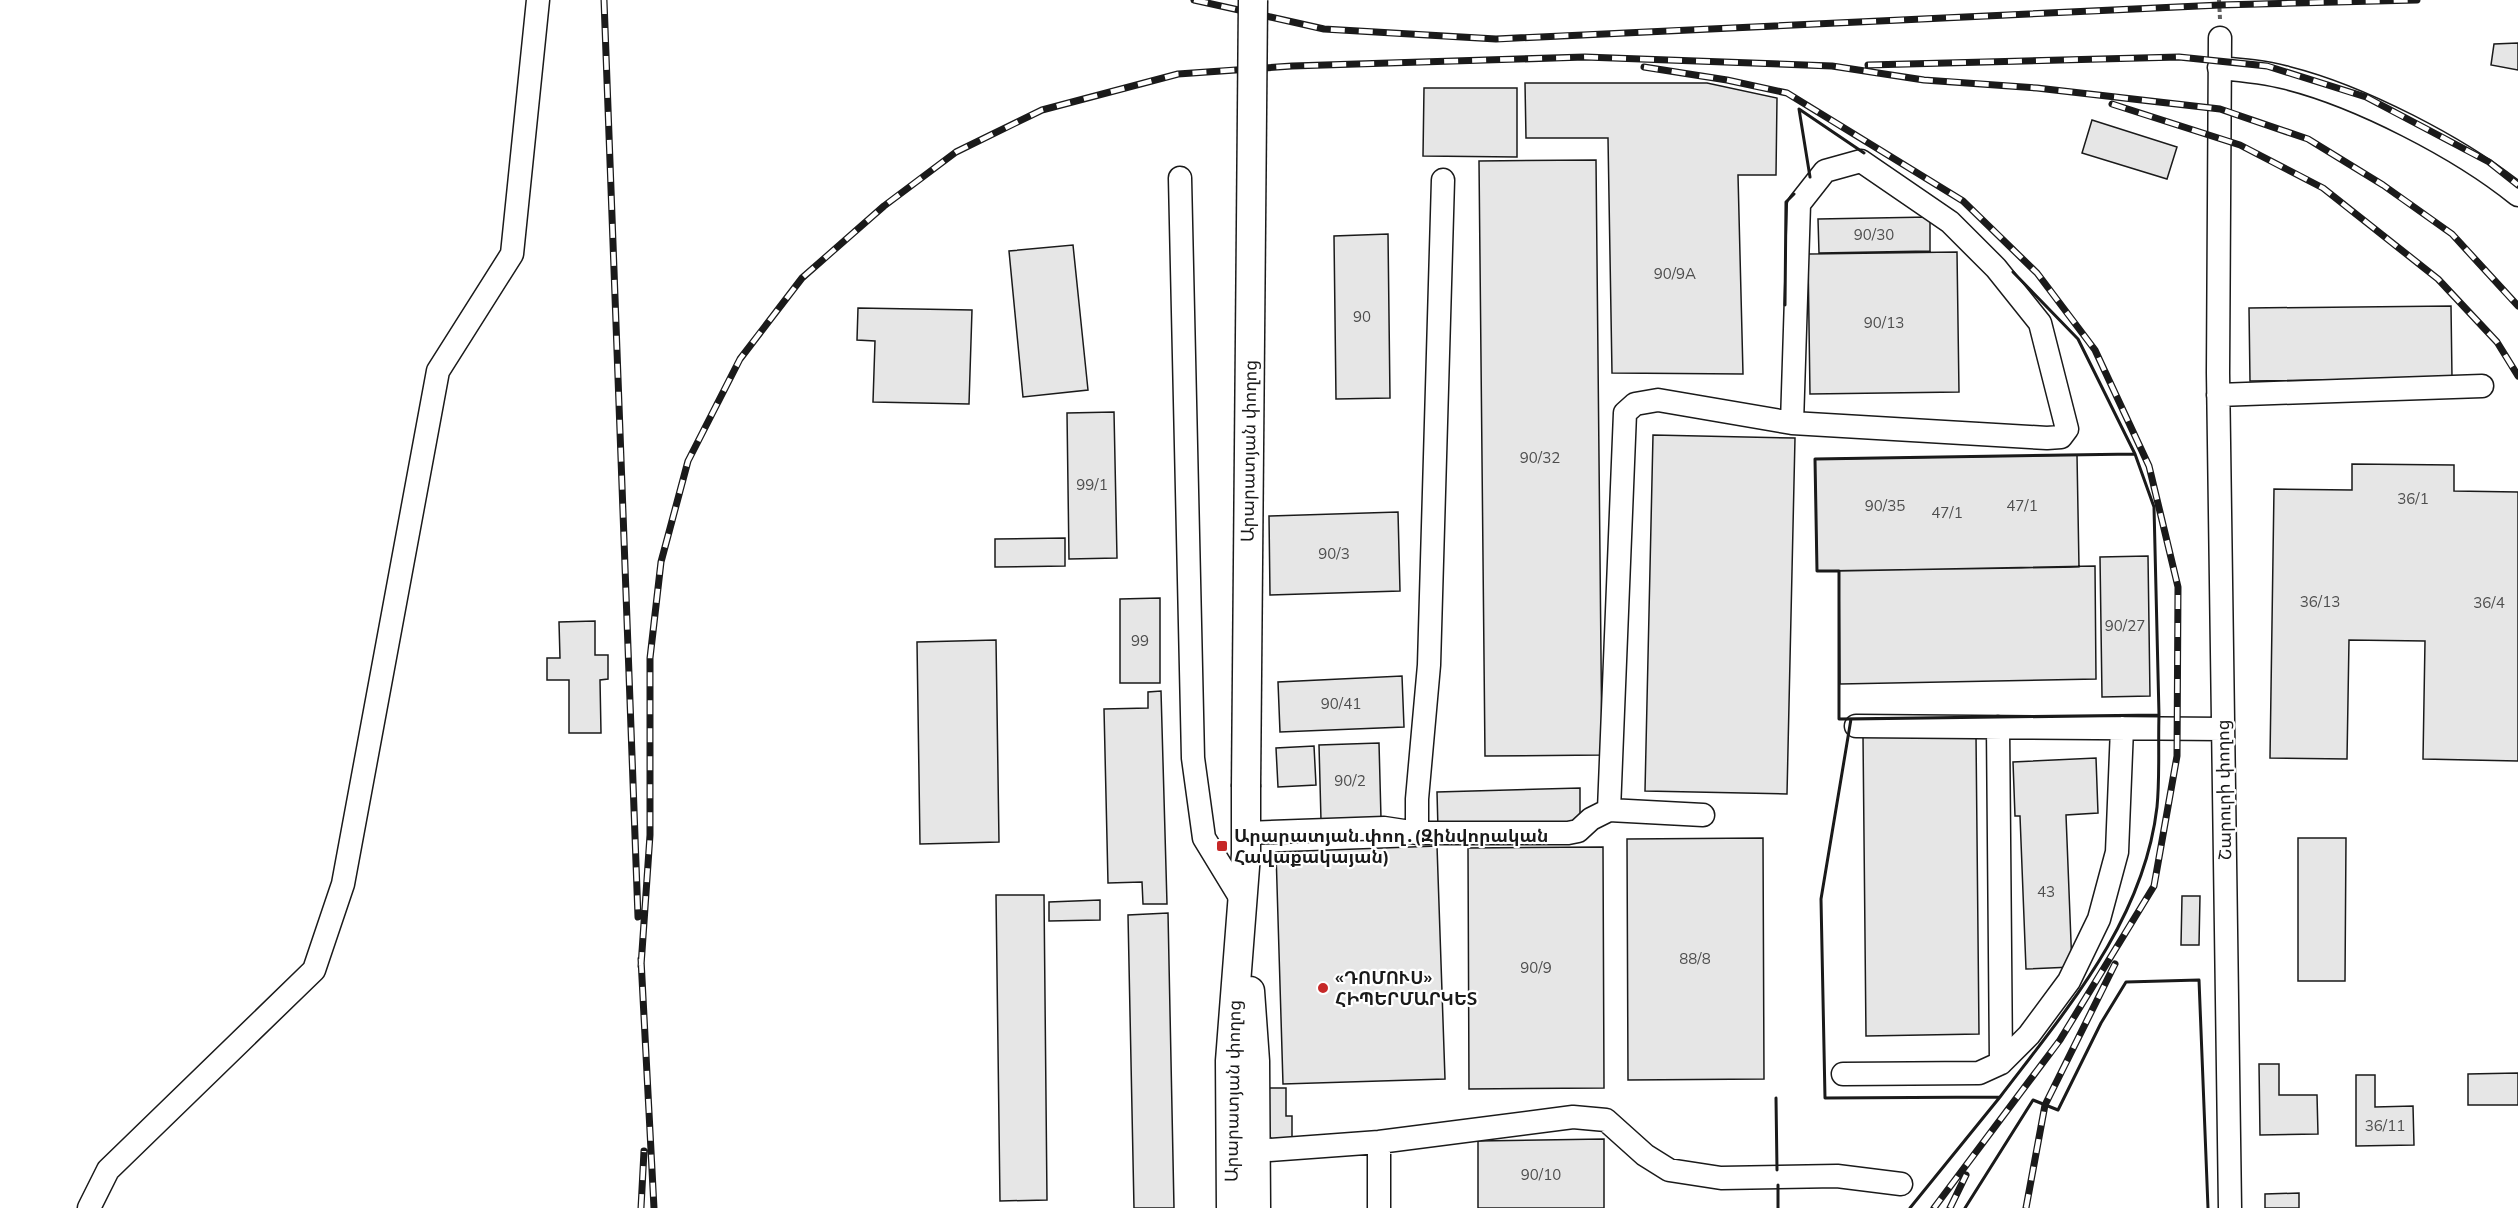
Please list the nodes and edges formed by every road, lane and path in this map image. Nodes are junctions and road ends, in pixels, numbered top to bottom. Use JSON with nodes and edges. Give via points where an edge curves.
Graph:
{"nodes":[{"id":1,"x":538,"y":0,"type":"edge"},
{"id":2,"x":1253,"y":0,"type":"edge"},
{"id":3,"x":2220,"y":38,"type":"dead end"},
{"id":4,"x":2219,"y":68,"type":"junction"},
{"id":5,"x":1180,"y":178,"type":"dead end"},
{"id":6,"x":1443,"y":180,"type":"dead end"},
{"id":7,"x":2518,"y":195,"type":"edge"},
{"id":8,"x":2218,"y":384,"type":"junction"},
{"id":9,"x":2482,"y":386,"type":"dead end"},
{"id":10,"x":1792,"y":423,"type":"junction"},
{"id":11,"x":1856,"y":726,"type":"dead end"},
{"id":12,"x":1998,"y":727,"type":"junction"},
{"id":13,"x":2122,"y":728,"type":"junction"},
{"id":14,"x":2223,"y":729,"type":"junction"},
{"id":15,"x":1608,"y":810,"type":"junction"},
{"id":16,"x":1703,"y":815,"type":"dead end"},
{"id":17,"x":1246,"y":832,"type":"junction"},
{"id":18,"x":1417,"y":833,"type":"junction"},
{"id":19,"x":1243,"y":902,"type":"junction"},
{"id":20,"x":2001,"y":1063,"type":"junction"},
{"id":21,"x":1843,"y":1074,"type":"dead end"},
{"id":22,"x":1379,"y":1142,"type":"junction"},
{"id":23,"x":1256,"y":1151,"type":"junction"},
{"id":24,"x":1901,"y":1184,"type":"dead end"},
{"id":25,"x":89,"y":1208,"type":"edge"},
{"id":26,"x":1231,"y":1208,"type":"edge"},
{"id":27,"x":1256,"y":1208,"type":"edge"},
{"id":28,"x":1379,"y":1208,"type":"edge"},
{"id":29,"x":2230,"y":1208,"type":"edge"}],
"edges":[{"from":1,"to":25,"type":"street","via":[[512,254],[438,371],[343,884],[314,970],[108,1170]]},
{"from":2,"to":17,"type":"main road","name":"Արարատյան փողոց","bridge":true},
{"from":3,"to":4,"type":"street","name":"Շարուրի փողոց"},
{"from":4,"to":7,"type":"street","via":[[2288,78],[2365,106],[2454,151]]},
{"from":4,"to":8,"type":"street","name":"Շարուրի փողոց"},
{"from":5,"to":19,"type":"street","via":[[1193,758],[1204,838]]},
{"from":6,"to":18,"type":"street","via":[[1429,665]]},
{"from":8,"to":9,"type":"street"},
{"from":8,"to":14,"type":"street","name":"Շարուրի փողոց"},
{"from":10,"to":10,"type":"street","via":[[1799,204],[1825,171],[1860,161],[1950,222],[1996,268],[2040,323],[2067,429],[2061,437],[2047,438]]},
{"from":10,"to":15,"type":"street","via":[[1658,400],[1635,404],[1625,413]]},
{"from":11,"to":12,"type":"street"},
{"from":12,"to":13,"type":"street"},
{"from":12,"to":20,"type":"street"},
{"from":13,"to":14,"type":"street"},
{"from":13,"to":20,"type":"street","via":[[2117,852],[2099,919],[2069,981],[2029,1035]]},
{"from":14,"to":29,"type":"street","name":"Շարուրի փողոց"},
{"from":15,"to":16,"type":"street"},
{"from":15,"to":18,"type":"street","via":[[1578,831],[1568,833]]},
{"from":17,"to":18,"type":"street","via":[[1384,828]]},
{"from":17,"to":19,"type":"main road","name":"Արարատյան փողոց"},
{"from":19,"to":23,"type":"main road","name":"Արարատյան փողոց","via":[[1255,1061]]},
{"from":19,"to":26,"type":"main road","name":"Արարատյան փողոց","via":[[1230,1061]]},
{"from":20,"to":21,"type":"street","via":[[1979,1073]]},
{"from":22,"to":23,"type":"street"},
{"from":22,"to":24,"type":"street","via":[[1573,1118],[1606,1120],[1645,1155],[1669,1170],[1721,1178],[1837,1176]]},
{"from":22,"to":28,"type":"street"},
{"from":23,"to":27,"type":"main road","name":"Արարատյան փողոց"}]}
